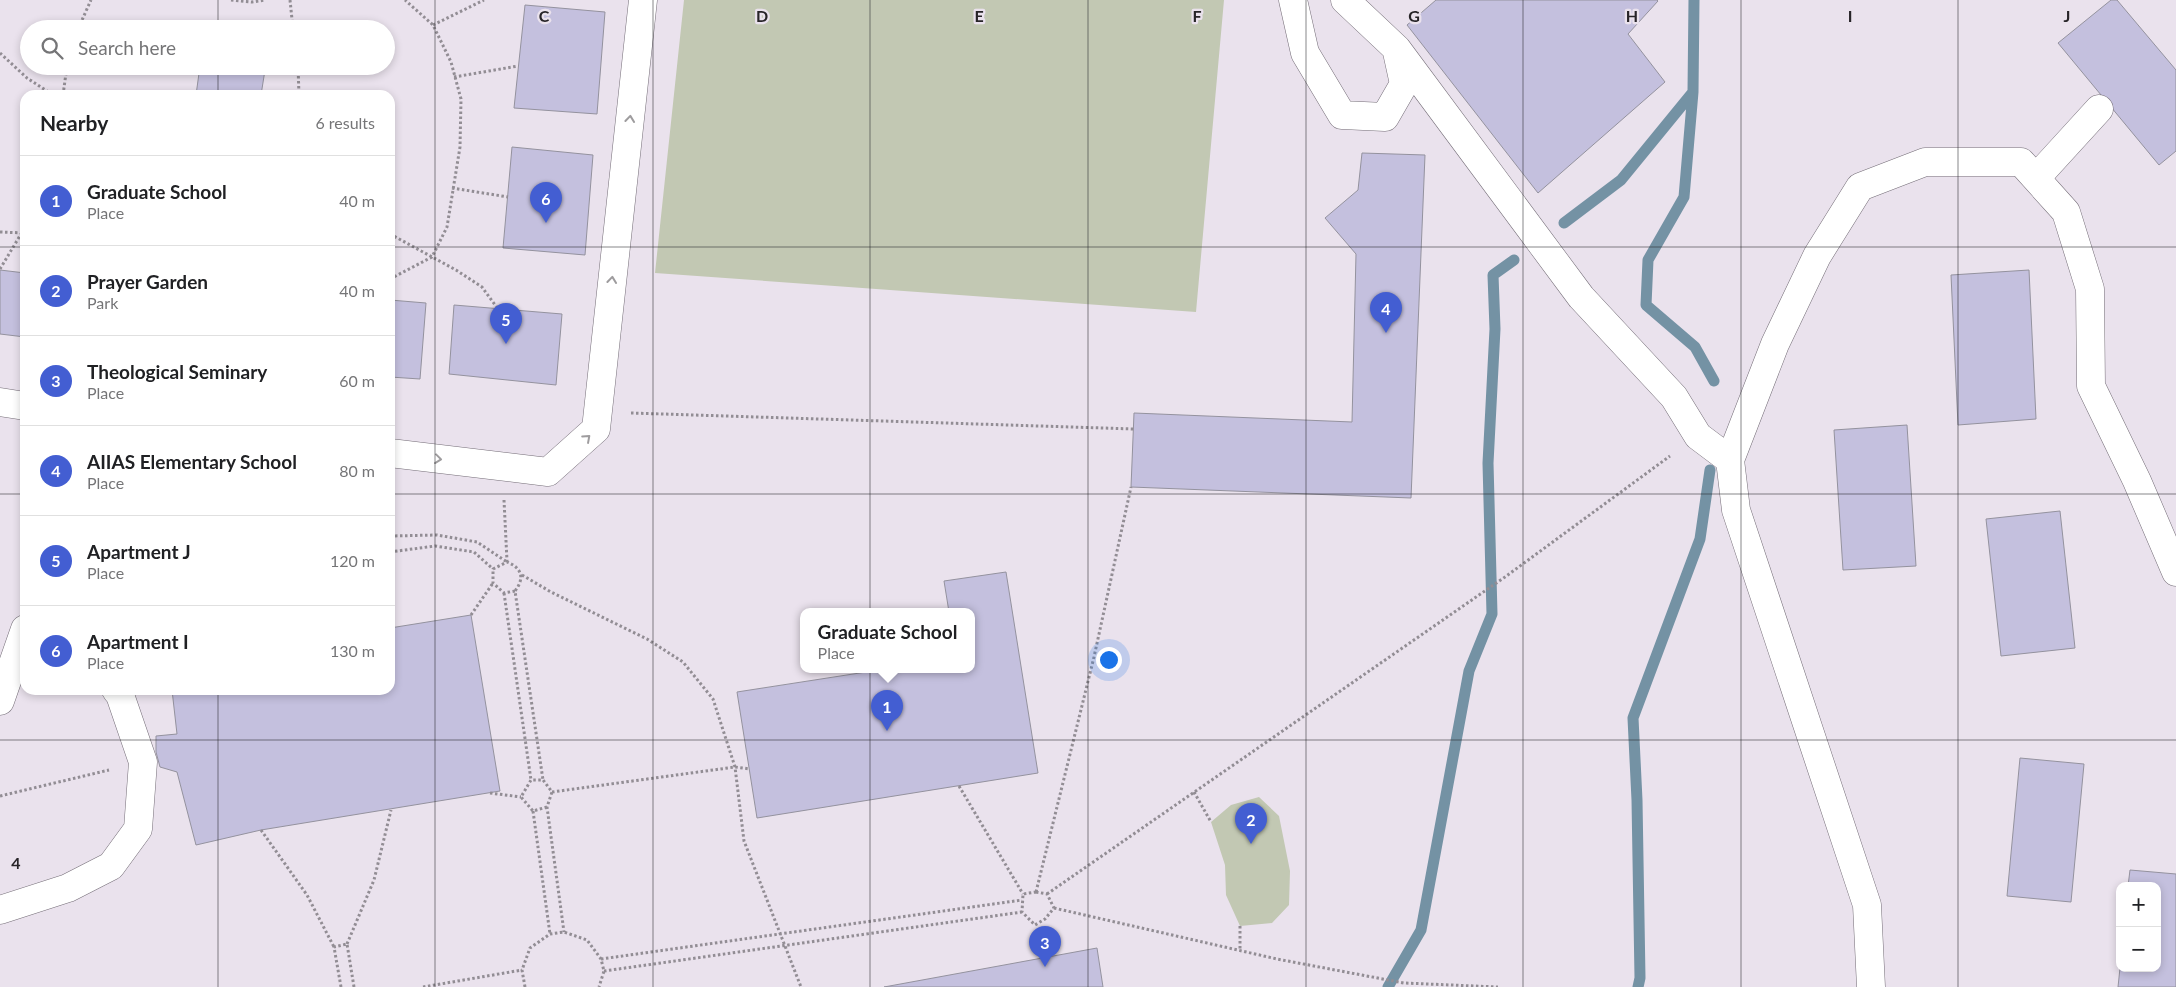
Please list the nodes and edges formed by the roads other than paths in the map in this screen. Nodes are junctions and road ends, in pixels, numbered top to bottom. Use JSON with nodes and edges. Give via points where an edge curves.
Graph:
{"nodes":[{"id":1,"x":643,"y":0,"type":"edge"},
{"id":2,"x":1293,"y":0,"type":"edge"},
{"id":3,"x":1345,"y":0,"type":"edge"},
{"id":4,"x":1396,"y":49,"type":"junction"},
{"id":5,"x":2098,"y":109,"type":"dead end"},
{"id":6,"x":2036,"y":178,"type":"junction"},
{"id":7,"x":0,"y":402,"type":"edge"},
{"id":8,"x":20,"y":405,"type":"edge"},
{"id":9,"x":395,"y":454,"type":"edge"},
{"id":10,"x":1730,"y":460,"type":"junction"},
{"id":11,"x":2176,"y":572,"type":"edge"},
{"id":12,"x":20,"y":643,"type":"edge"},
{"id":13,"x":120,"y":695,"type":"edge"},
{"id":14,"x":0,"y":701,"type":"edge"},
{"id":15,"x":0,"y":910,"type":"edge"},
{"id":16,"x":1871,"y":987,"type":"edge"}],
"edges":[{"from":9,"to":1,"type":"street","one_way":true,"via":[[548,472],[596,429]]},
{"from":2,"to":4,"type":"street","via":[[1305,53],[1342,115],[1385,117],[1404,84]]},
{"from":3,"to":4,"type":"street"},
{"from":4,"to":10,"type":"street","via":[[1581,297],[1674,397],[1698,436]]},
{"from":5,"to":6,"type":"street"},
{"from":6,"to":10,"type":"street","via":[[2021,162],[1925,162],[1860,187],[1817,256],[1775,344]]},
{"from":6,"to":11,"type":"street","via":[[2066,212],[2090,289],[2091,386]]},
{"from":7,"to":8,"type":"street"},
{"from":10,"to":16,"type":"street","via":[[1736,510],[1867,905]]},
{"from":12,"to":14,"type":"street"},
{"from":13,"to":15,"type":"street","via":[[143,762],[138,829],[111,866],[68,888]]}]}
